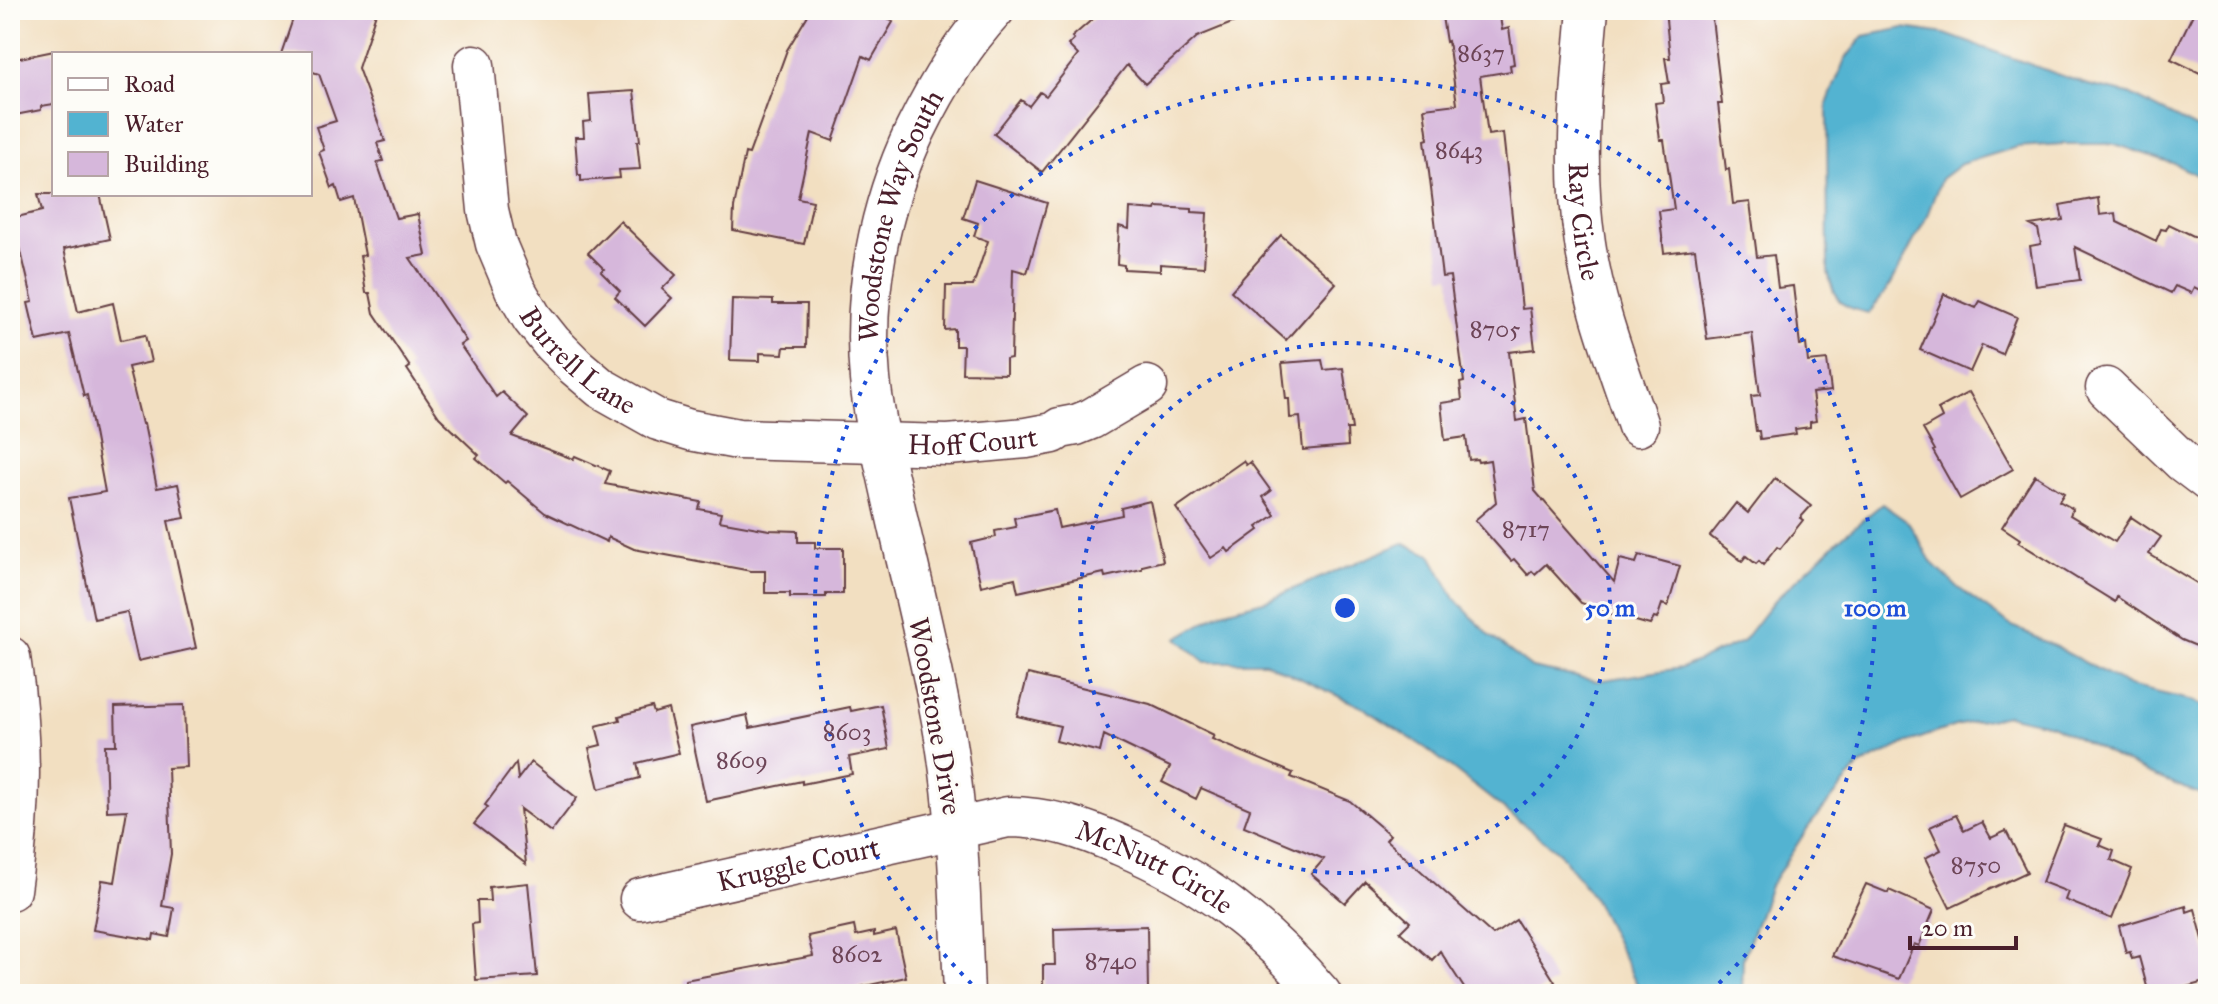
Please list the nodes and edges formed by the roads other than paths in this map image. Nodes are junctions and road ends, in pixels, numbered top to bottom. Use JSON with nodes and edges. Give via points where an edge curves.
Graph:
{"nodes":[{"id":1,"x":994,"y":10,"type":"edge"},
{"id":2,"x":1588,"y":10,"type":"edge"},
{"id":3,"x":474,"y":65,"type":"dead end"},
{"id":4,"x":1147,"y":386,"type":"dead end"},
{"id":5,"x":2106,"y":388,"type":"dead end"},
{"id":6,"x":1638,"y":426,"type":"dead end"},
{"id":7,"x":880,"y":443,"type":"junction"},
{"id":8,"x":2208,"y":481,"type":"edge"},
{"id":9,"x":10,"y":657,"type":"edge"},
{"id":10,"x":956,"y":827,"type":"junction"},
{"id":11,"x":10,"y":890,"type":"edge"},
{"id":12,"x":640,"y":899,"type":"dead end"},
{"id":13,"x":964,"y":994,"type":"edge"},
{"id":14,"x":1321,"y":994,"type":"edge"}],
"edges":[{"from":1,"to":7,"type":"street","name":"Woodstone Way South","via":[[934,94],[904,154],[884,215],[872,279],[869,345]]},
{"from":2,"to":6,"type":"street","name":"Ray Circle","via":[[1579,124],[1581,210],[1600,314]]},
{"from":3,"to":7,"type":"street","name":"Burrell Lane","via":[[485,195],[496,244],[532,318],[575,366],[629,404],[690,430],[738,439]]},
{"from":4,"to":7,"type":"street","name":"Hoff Court","via":[[1091,419],[1053,433],[948,445]]},
{"from":5,"to":8,"type":"street"},
{"from":7,"to":10,"type":"street","name":"Woodstone Drive","via":[[940,709]]},
{"from":9,"to":11,"type":"street","via":[[20,767]]},
{"from":10,"to":12,"type":"street","name":"Kruggle Court"},
{"from":10,"to":13,"type":"street","name":"Woodstone Drive"},
{"from":10,"to":14,"type":"street","name":"McNutt Circle","via":[[1008,817],[1049,820],[1135,851],[1182,874],[1240,914]]}]}
